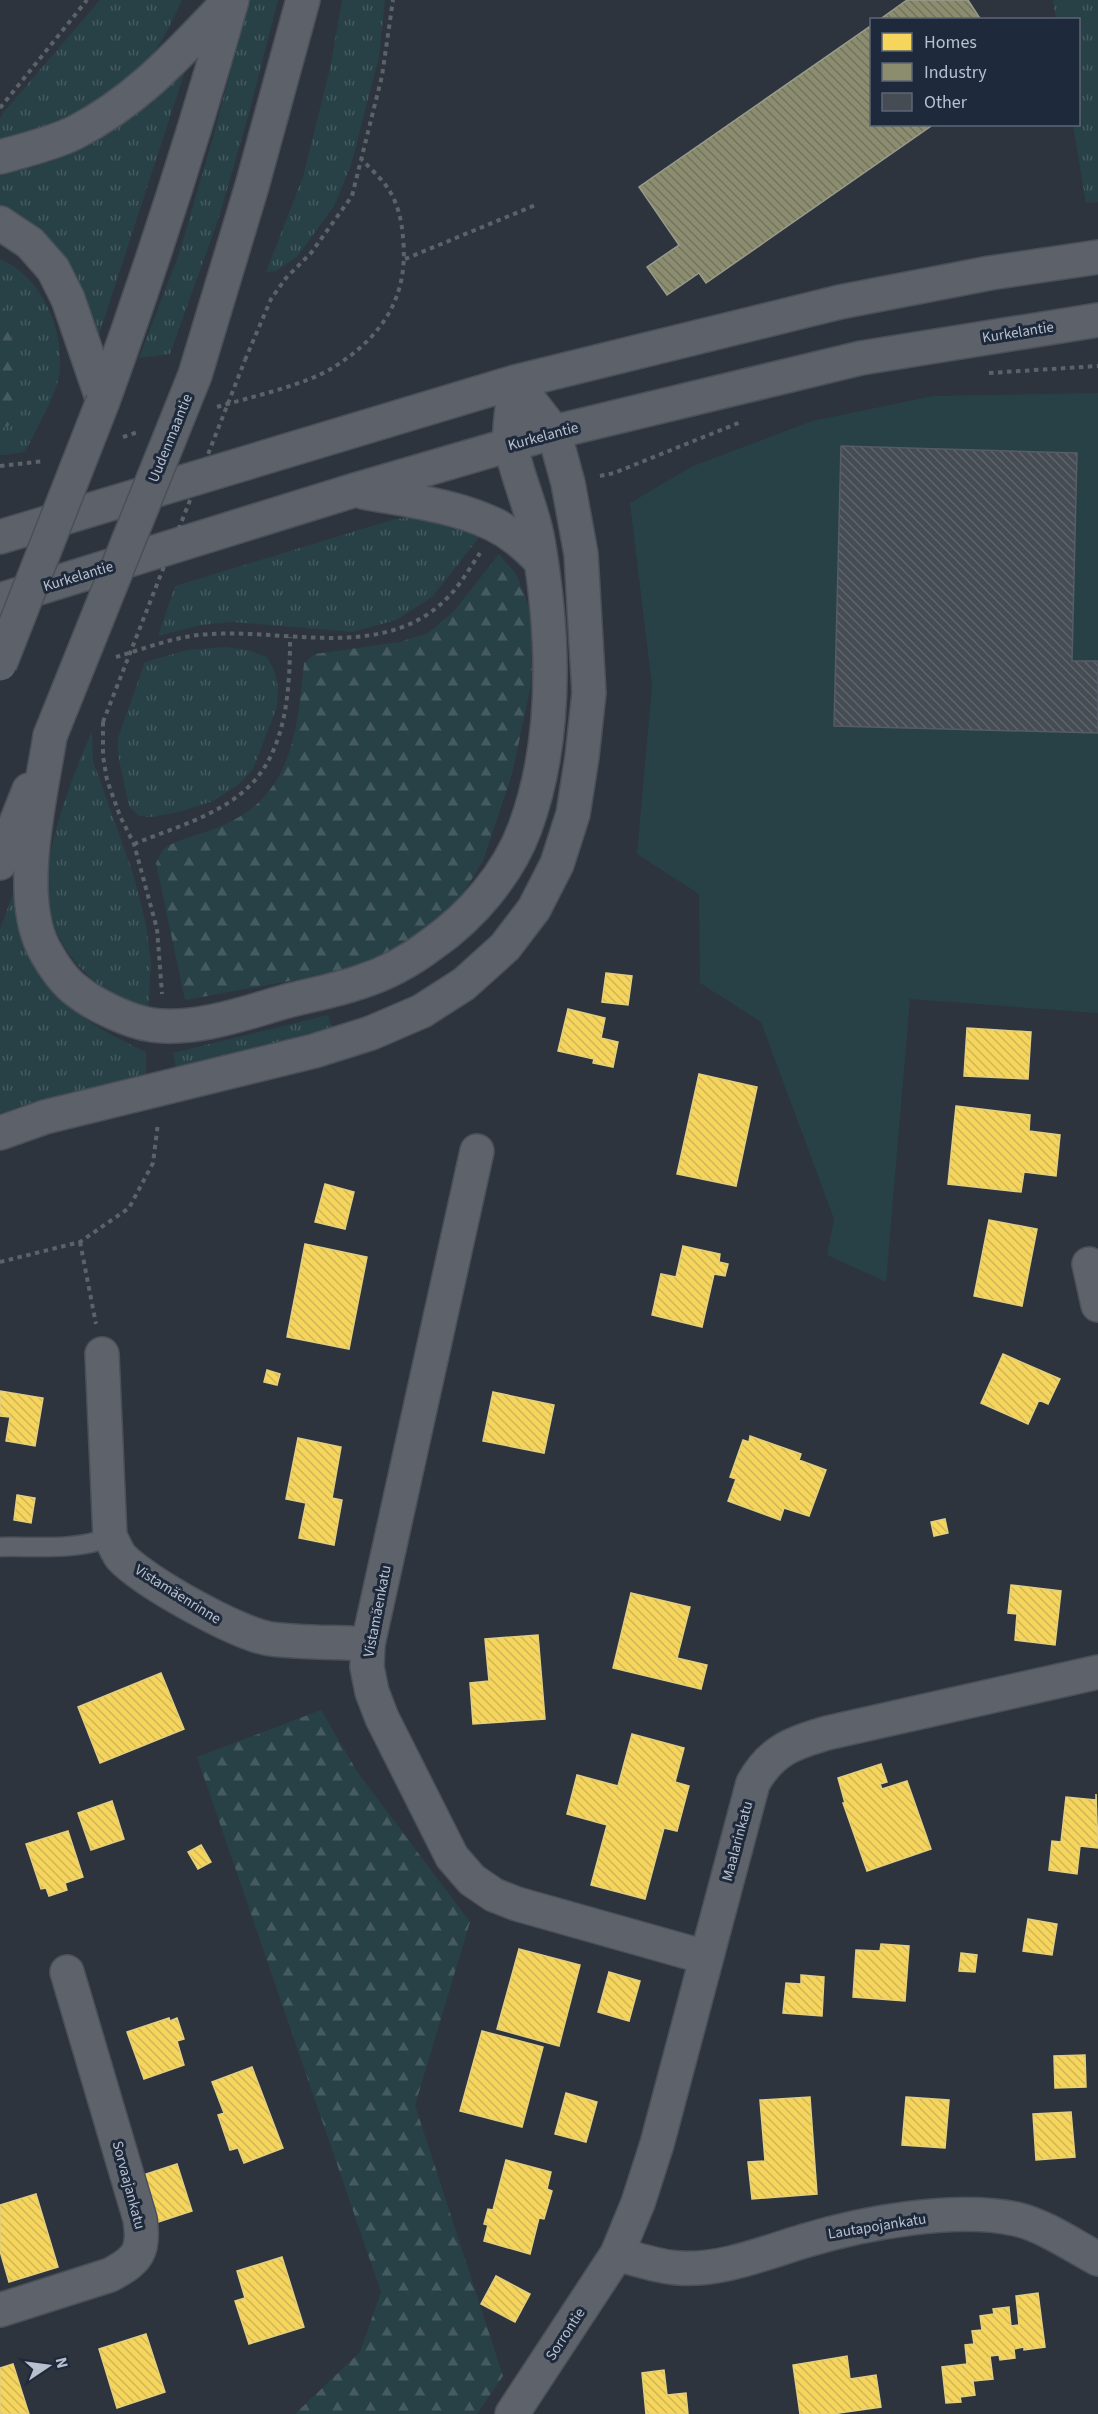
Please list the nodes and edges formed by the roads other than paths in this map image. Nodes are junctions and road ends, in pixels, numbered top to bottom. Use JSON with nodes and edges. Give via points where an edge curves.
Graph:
{"nodes":[{"id":1,"x":231,"y":0,"type":"edge"},
{"id":2,"x":303,"y":0,"type":"edge"},
{"id":3,"x":0,"y":157,"type":"edge"},
{"id":4,"x":0,"y":223,"type":"edge"},
{"id":5,"x":1098,"y":257,"type":"edge"},
{"id":6,"x":1098,"y":320,"type":"edge"},
{"id":7,"x":515,"y":382,"type":"junction"},
{"id":8,"x":103,"y":401,"type":"junction"},
{"id":9,"x":554,"y":432,"type":"junction"},
{"id":10,"x":510,"y":445,"type":"junction"},
{"id":11,"x":356,"y":490,"type":"junction"},
{"id":12,"x":0,"y":537,"type":"edge"},
{"id":13,"x":540,"y":560,"type":"junction"},
{"id":14,"x":0,"y":600,"type":"edge"},
{"id":15,"x":0,"y":664,"type":"edge"},
{"id":16,"x":50,"y":736,"type":"junction"},
{"id":17,"x":0,"y":863,"type":"edge"},
{"id":18,"x":0,"y":1133,"type":"edge"},
{"id":19,"x":477,"y":1151,"type":"dead end"},
{"id":20,"x":1089,"y":1264,"type":"dead end"},
{"id":21,"x":1098,"y":1305,"type":"edge"},
{"id":22,"x":102,"y":1354,"type":"road end"},
{"id":23,"x":110,"y":1537,"type":"junction"},
{"id":24,"x":0,"y":1547,"type":"edge"},
{"id":25,"x":368,"y":1644,"type":"junction"},
{"id":26,"x":1098,"y":1672,"type":"edge"},
{"id":27,"x":705,"y":1957,"type":"junction"},
{"id":28,"x":67,"y":1972,"type":"dead end"},
{"id":29,"x":616,"y":2254,"type":"junction"},
{"id":30,"x":1098,"y":2259,"type":"edge"},
{"id":31,"x":0,"y":2310,"type":"edge"},
{"id":32,"x":512,"y":2414,"type":"edge"}],
"edges":[{"from":1,"to":3,"type":"main road","via":[[123,104],[73,134]]},
{"from":1,"to":8,"type":"main road","via":[[199,119]]},
{"from":2,"to":16,"type":"main road","name":"Uudenmaantie","bridge":true,"via":[[195,375]]},
{"from":4,"to":8,"type":"main road","via":[[30,243],[53,269],[68,299]]},
{"from":5,"to":7,"type":"main road","via":[[840,302]]},
{"from":6,"to":9,"type":"main road","name":"Kurkelantie","via":[[861,358]]},
{"from":7,"to":9,"type":"main road"},
{"from":7,"to":10,"type":"main road"},
{"from":7,"to":12,"type":"main road"},
{"from":8,"to":15,"type":"main road","bridge":true},
{"from":9,"to":10,"type":"main road","name":"Kurkelantie"},
{"from":9,"to":18,"type":"main road","via":[[581,554],[589,693],[573,814],[557,864],[534,909],[505,947],[464,984],[422,1011],[370,1033],[314,1051],[45,1117]]},
{"from":10,"to":11,"type":"main road","name":"Kurkelantie"},
{"from":10,"to":13,"type":"main road","via":[[538,539]]},
{"from":11,"to":13,"type":"main road","via":[[424,503],[493,524],[520,540]]},
{"from":11,"to":14,"type":"main road","name":"Kurkelantie"},
{"from":13,"to":16,"type":"main road","via":[[549,625],[549,687],[543,755],[525,830],[490,891],[462,918],[434,943],[362,982],[192,1024],[152,1025],[77,992],[43,946],[33,914],[32,858]]},
{"from":16,"to":17,"type":"main road","name":"Uudenmaantie"},
{"from":19,"to":25,"type":"street","name":"Vistamäenkatu"},
{"from":20,"to":21,"type":"street"},
{"from":22,"to":23,"type":"street"},
{"from":23,"to":24,"type":"lane","via":[[81,1545]]},
{"from":23,"to":25,"type":"street","name":"Vistamäenrinne","via":[[121,1556],[138,1570],[230,1626],[270,1639]]},
{"from":25,"to":27,"type":"street","name":"Vistamäenkatu","via":[[367,1667],[382,1718],[452,1857],[472,1880],[517,1904]]},
{"from":26,"to":27,"type":"street","name":"Maalarinkatu","via":[[826,1732],[776,1753],[753,1783]]},
{"from":27,"to":29,"type":"street","name":"Maalarinkatu","via":[[657,2144]]},
{"from":28,"to":31,"type":"street","name":"Sorvaajankatu","via":[[143,2240],[137,2257],[110,2275]]},
{"from":29,"to":30,"type":"street","name":"Lautapojankatu","via":[[680,2268],[709,2266],[858,2226],[974,2215],[1019,2220]]},
{"from":29,"to":32,"type":"street","name":"Sorrontie"}]}
